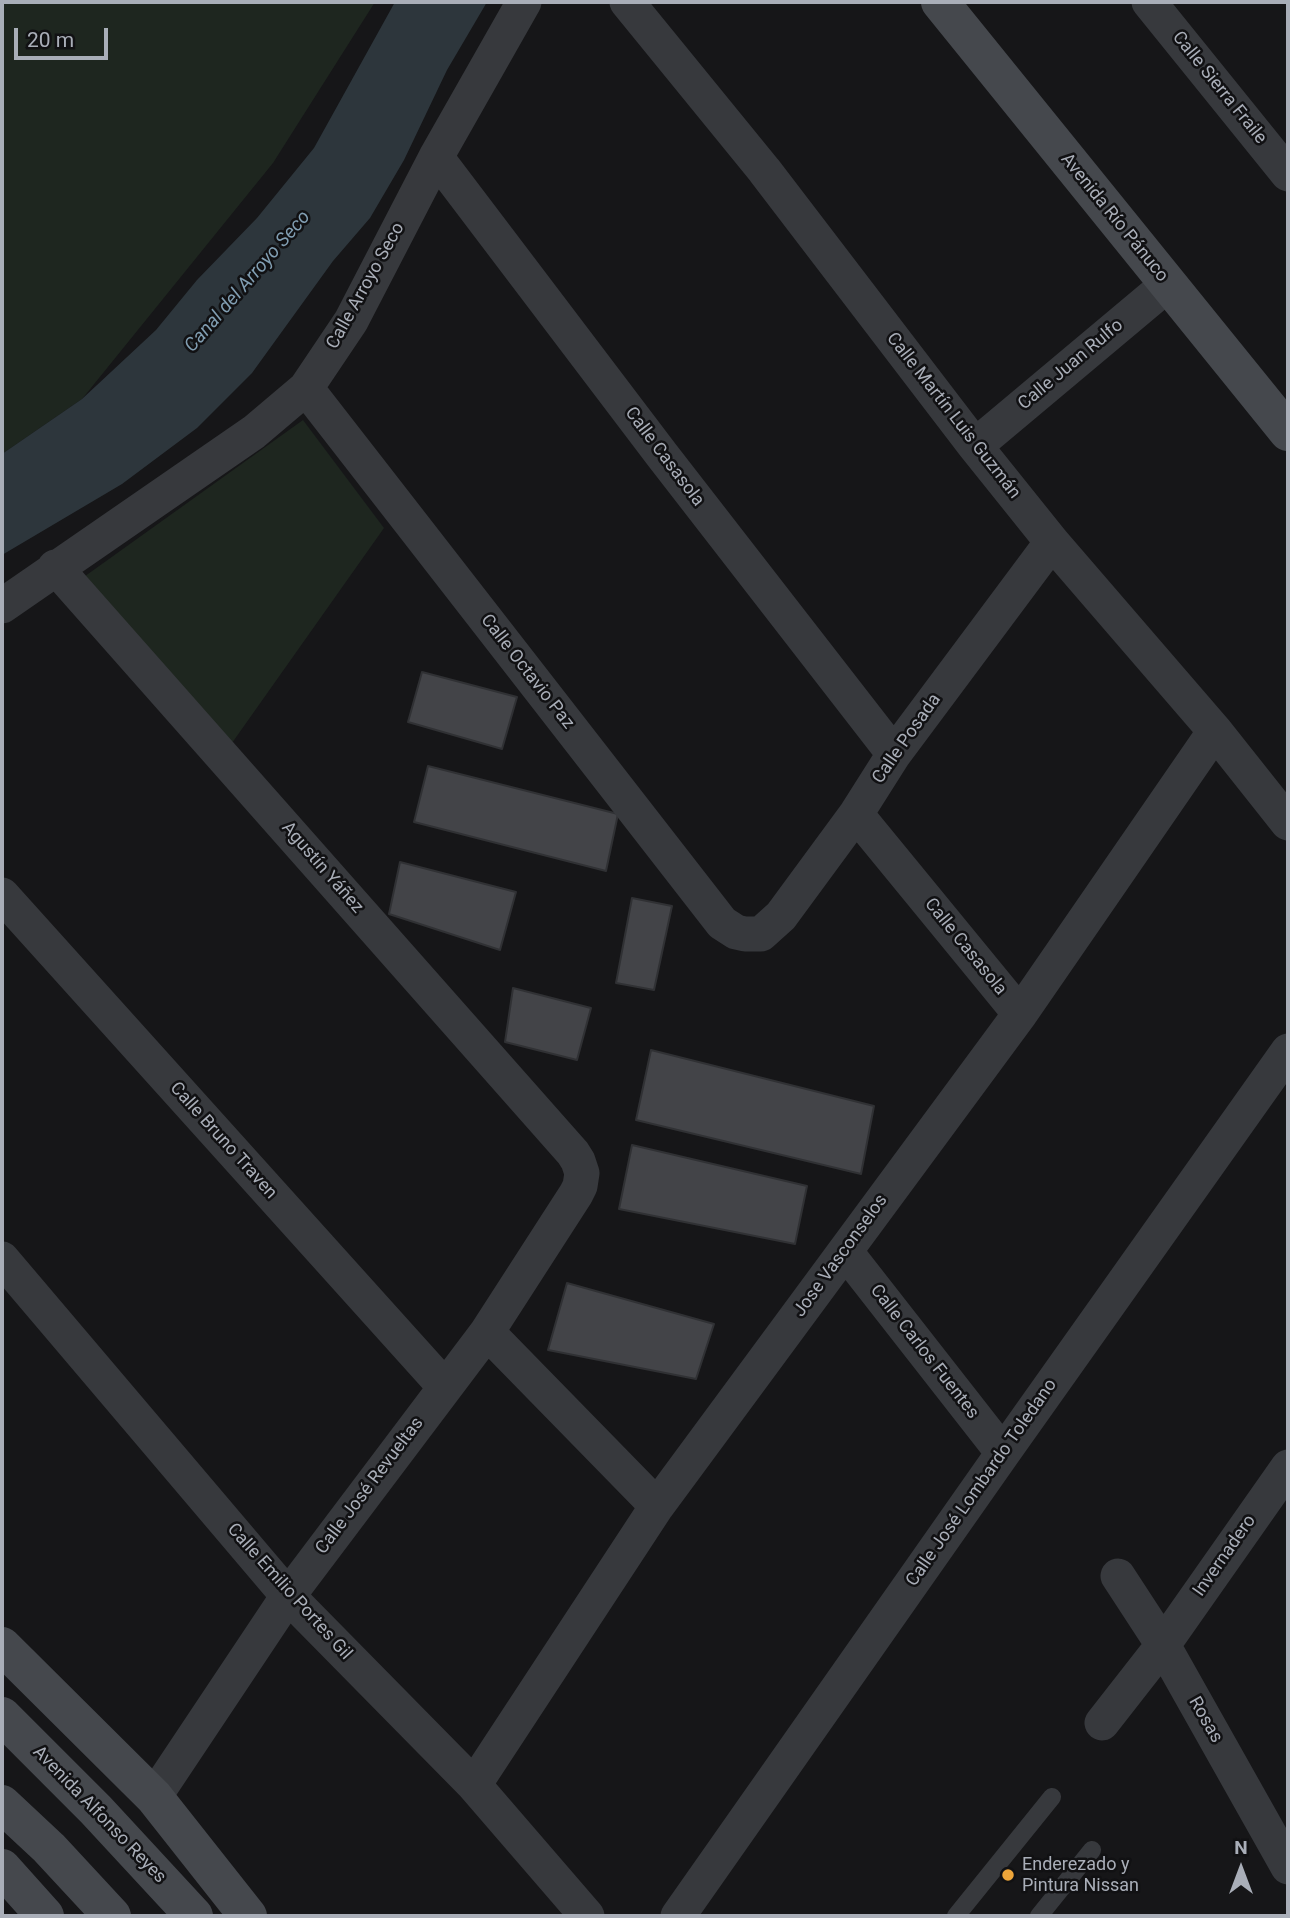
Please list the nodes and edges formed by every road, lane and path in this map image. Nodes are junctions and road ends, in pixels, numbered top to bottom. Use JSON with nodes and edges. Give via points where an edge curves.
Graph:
{"nodes":[{"id":1,"x":524,"y":2,"type":"edge"},
{"id":2,"x":627,"y":2,"type":"edge"},
{"id":3,"x":940,"y":2,"type":"edge"},
{"id":4,"x":1149,"y":2,"type":"edge"},
{"id":5,"x":436,"y":157,"type":"junction"},
{"id":6,"x":1288,"y":174,"type":"edge"},
{"id":7,"x":1167,"y":285,"type":"junction"},
{"id":8,"x":306,"y":388,"type":"junction"},
{"id":9,"x":1288,"y":432,"type":"edge"},
{"id":10,"x":975,"y":446,"type":"junction"},
{"id":11,"x":1052,"y":542,"type":"junction"},
{"id":12,"x":55,"y":567,"type":"junction"},
{"id":13,"x":2,"y":606,"type":"edge"},
{"id":14,"x":1214,"y":731,"type":"junction"},
{"id":15,"x":894,"y":754,"type":"junction"},
{"id":16,"x":856,"y":814,"type":"junction"},
{"id":17,"x":1288,"y":823,"type":"edge"},
{"id":18,"x":2,"y":895,"type":"edge"},
{"id":19,"x":761,"y":934,"type":"joint"},
{"id":20,"x":1020,"y":1014,"type":"junction"},
{"id":21,"x":1288,"y":1051,"type":"edge"},
{"id":22,"x":582,"y":1173,"type":"joint"},
{"id":23,"x":845,"y":1251,"type":"junction"},
{"id":24,"x":2,"y":1259,"type":"edge"},
{"id":25,"x":488,"y":1332,"type":"junction"},
{"id":26,"x":445,"y":1387,"type":"junction"},
{"id":27,"x":1003,"y":1452,"type":"junction"},
{"id":28,"x":1288,"y":1467,"type":"edge"},
{"id":29,"x":657,"y":1506,"type":"junction"},
{"id":30,"x":1118,"y":1576,"type":"dead end"},
{"id":31,"x":288,"y":1595,"type":"junction"},
{"id":32,"x":2,"y":1646,"type":"edge"},
{"id":33,"x":1163,"y":1646,"type":"junction"},
{"id":34,"x":2,"y":1716,"type":"edge"},
{"id":35,"x":1102,"y":1723,"type":"dead end"},
{"id":36,"x":474,"y":1785,"type":"junction"},
{"id":37,"x":154,"y":1797,"type":"junction"},
{"id":38,"x":1052,"y":1797,"type":"dead end"},
{"id":39,"x":2,"y":1804,"type":"edge"},
{"id":40,"x":1092,"y":1850,"type":"dead end"},
{"id":41,"x":1288,"y":1867,"type":"edge"},
{"id":42,"x":2,"y":1868,"type":"edge"},
{"id":43,"x":45,"y":1916,"type":"edge"},
{"id":44,"x":112,"y":1916,"type":"edge"},
{"id":45,"x":194,"y":1916,"type":"edge"},
{"id":46,"x":248,"y":1916,"type":"edge"},
{"id":47,"x":587,"y":1916,"type":"edge"},
{"id":48,"x":678,"y":1916,"type":"edge"},
{"id":49,"x":956,"y":1916,"type":"edge"},
{"id":50,"x":1039,"y":1916,"type":"edge"}],
"edges":[{"from":1,"to":5,"type":"street","name":"Calle Arroyo Seco"},
{"from":2,"to":10,"type":"street","name":"Calle Martín Luis Guzmán","via":[[764,170]]},
{"from":3,"to":7,"type":"street","name":"Avenida Río Pánuco"},
{"from":4,"to":6,"type":"street","name":"Calle Sierra Fraile"},
{"from":5,"to":8,"type":"street","name":"Calle Arroyo Seco","via":[[351,321]]},
{"from":5,"to":15,"type":"street","name":"Calle Casasola"},
{"from":7,"to":9,"type":"street","name":"Avenida Río Pánuco"},
{"from":7,"to":10,"type":"street","name":"Calle Juan Rulfo"},
{"from":8,"to":12,"type":"street","name":"Calle Arroyo Seco","via":[[254,432]]},
{"from":8,"to":19,"type":"street","name":"Calle Octavio Paz","via":[[722,923],[736,932]]},
{"from":10,"to":11,"type":"street","name":"Calle Martín Luis Guzmán"},
{"from":11,"to":14,"type":"street","name":"Calle Martín Luis Guzmán"},
{"from":11,"to":15,"type":"street","name":"Calle Posada"},
{"from":12,"to":13,"type":"street","name":"Calle Arroyo Seco"},
{"from":12,"to":22,"type":"street","name":"Agustín Yáñez","via":[[573,1153]]},
{"from":14,"to":17,"type":"street","name":"Calle Martín Luis Guzmán"},
{"from":14,"to":20,"type":"street","name":"Jose Vasconselos"},
{"from":15,"to":16,"type":"street","name":"Calle Posada"},
{"from":16,"to":19,"type":"street","name":"Calle Posada","via":[[781,916]]},
{"from":16,"to":20,"type":"street","name":"Calle Casasola"},
{"from":18,"to":26,"type":"street","name":"Calle Bruno Traven"},
{"from":20,"to":23,"type":"street","name":"Jose Vasconselos"},
{"from":21,"to":27,"type":"street","name":"Calle José Lombardo Toledano"},
{"from":22,"to":25,"type":"street","name":"Calle José Revueltas","via":[[576,1194]]},
{"from":23,"to":27,"type":"street","name":"Calle Carlos Fuentes"},
{"from":23,"to":29,"type":"street","name":"Jose Vasconselos"},
{"from":24,"to":31,"type":"street","name":"Calle Emilio Portes Gil"},
{"from":25,"to":26,"type":"street","name":"Calle José Revueltas"},
{"from":25,"to":29,"type":"street"},
{"from":26,"to":31,"type":"street","name":"Calle José Revueltas"},
{"from":27,"to":48,"type":"street","name":"Calle José Lombardo Toledano"},
{"from":28,"to":33,"type":"street","name":"Invernadero"},
{"from":29,"to":36,"type":"street","name":"Jose Vasconselos"},
{"from":30,"to":33,"type":"street","name":"Rosas"},
{"from":31,"to":36,"type":"street","name":"Calle Emilio Portes Gil"},
{"from":31,"to":37,"type":"street","name":"Calle José Revueltas"},
{"from":32,"to":37,"type":"street"},
{"from":33,"to":35,"type":"street","name":"Invernadero"},
{"from":33,"to":41,"type":"street","name":"Rosas"},
{"from":34,"to":45,"type":"street","name":"Avenida Alfonso Reyes"},
{"from":36,"to":47,"type":"street","name":"Calle Emilio Portes Gil"},
{"from":37,"to":46,"type":"street"},
{"from":38,"to":49,"type":"lane"},
{"from":39,"to":44,"type":"street"},
{"from":40,"to":50,"type":"lane"},
{"from":42,"to":43,"type":"street"}]}
